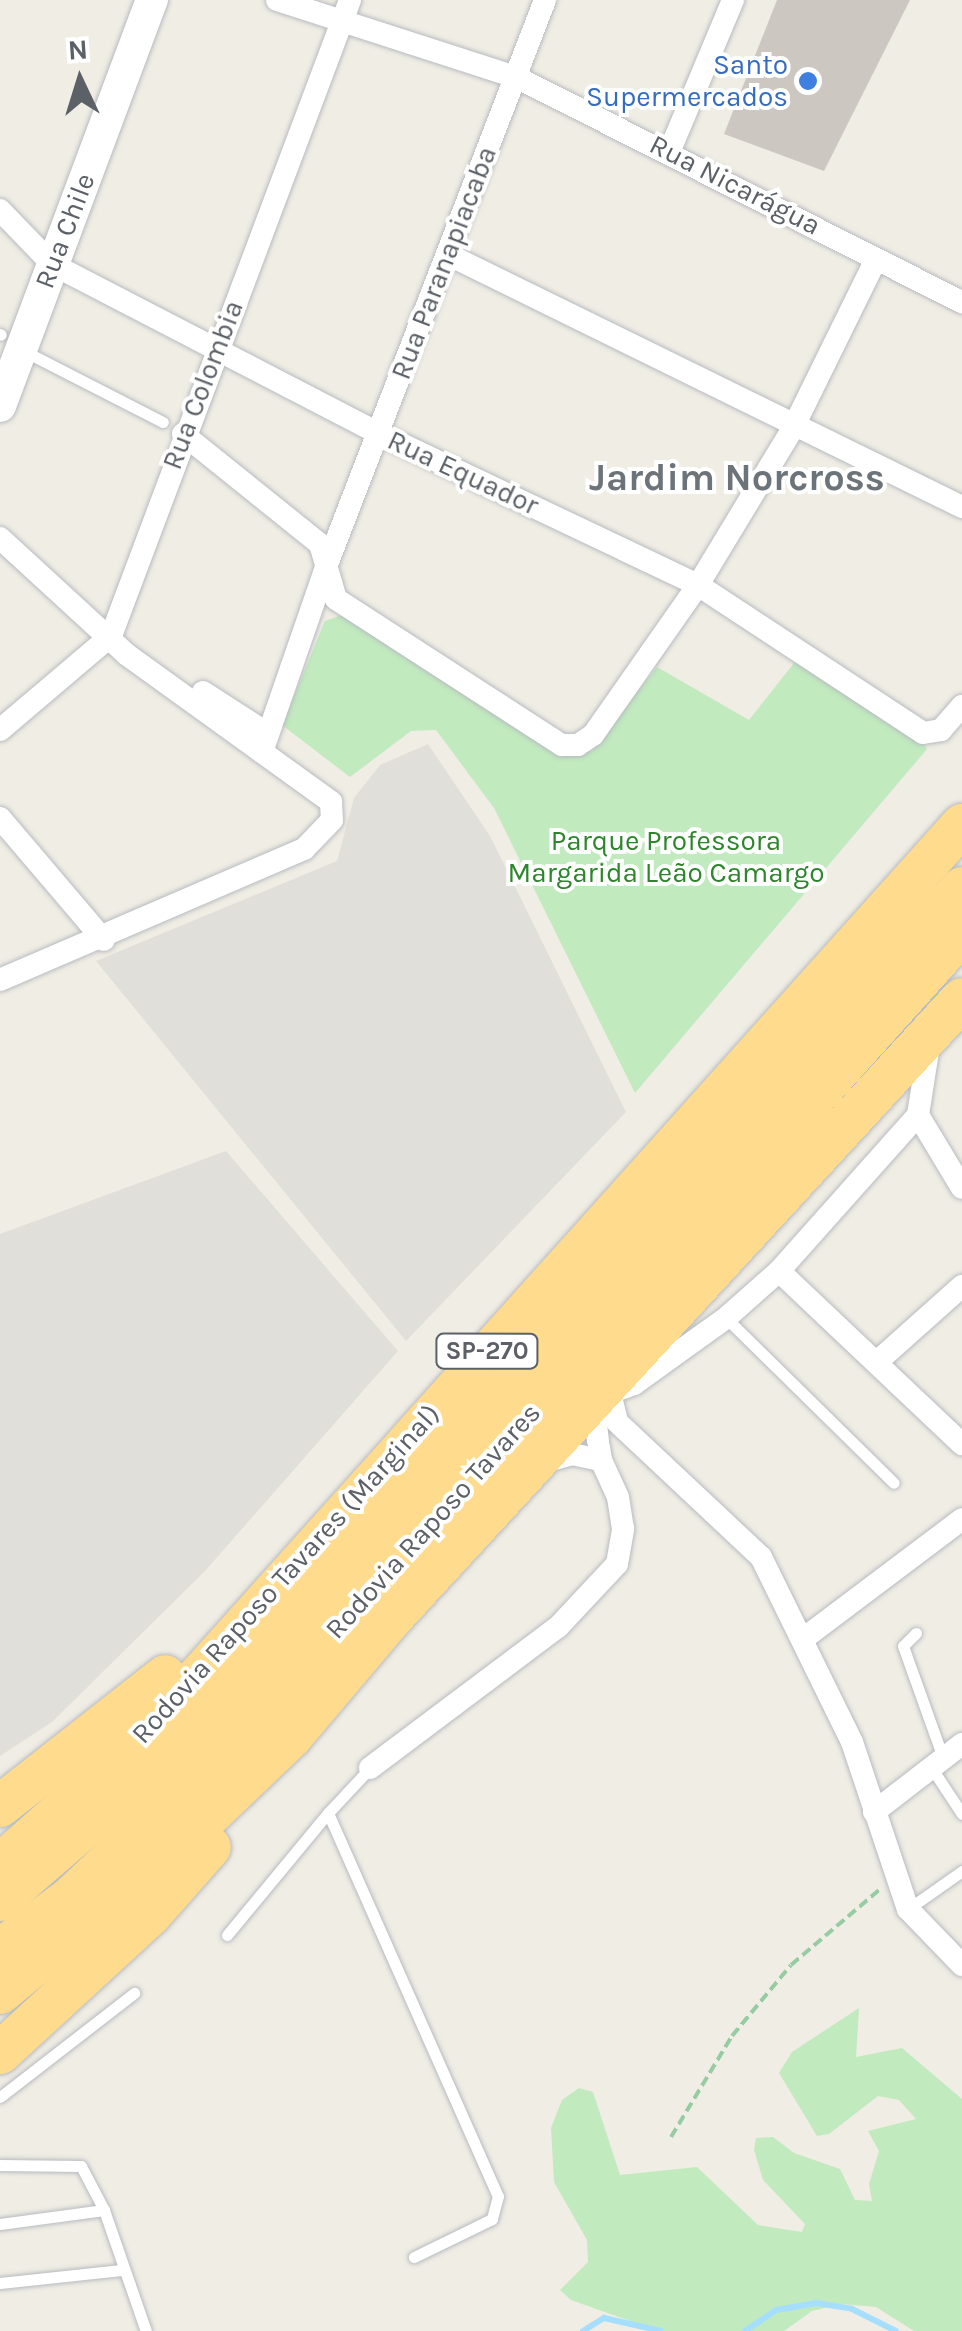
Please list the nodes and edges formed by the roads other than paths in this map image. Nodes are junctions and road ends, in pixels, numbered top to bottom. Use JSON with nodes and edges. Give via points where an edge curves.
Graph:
{"nodes":[{"id":1,"x":152,"y":0,"type":"edge"},
{"id":2,"x":277,"y":0,"type":"edge"},
{"id":3,"x":545,"y":0,"type":"edge"},
{"id":4,"x":733,"y":0,"type":"edge"},
{"id":5,"x":346,"y":10,"type":"edge"},
{"id":6,"x":516,"y":77,"type":"junction"},
{"id":7,"x":670,"y":150,"type":"junction"},
{"id":8,"x":0,"y":210,"type":"edge"},
{"id":9,"x":449,"y":255,"type":"junction"},
{"id":10,"x":876,"y":259,"type":"junction"},
{"id":11,"x":52,"y":264,"type":"junction"},
{"id":12,"x":962,"y":302,"type":"edge"},
{"id":13,"x":7,"y":339,"type":"edge"},
{"id":14,"x":216,"y":350,"type":"junction"},
{"id":15,"x":0,"y":406,"type":"edge"},
{"id":16,"x":173,"y":428,"type":"junction"},
{"id":17,"x":793,"y":428,"type":"junction"},
{"id":18,"x":378,"y":433,"type":"junction"},
{"id":19,"x":962,"y":507,"type":"edge"},
{"id":20,"x":0,"y":538,"type":"edge"},
{"id":21,"x":326,"y":567,"type":"junction"},
{"id":22,"x":698,"y":584,"type":"junction"},
{"id":23,"x":111,"y":636,"type":"junction"},
{"id":24,"x":962,"y":706,"type":"edge"},
{"id":25,"x":0,"y":730,"type":"edge"},
{"id":26,"x":265,"y":744,"type":"junction"},
{"id":27,"x":0,"y":818,"type":"edge"},
{"id":28,"x":962,"y":825,"type":"edge"},
{"id":29,"x":962,"y":888,"type":"edge"},
{"id":30,"x":962,"y":932,"type":"edge"},
{"id":31,"x":104,"y":940,"type":"junction"},
{"id":32,"x":0,"y":980,"type":"edge"},
{"id":33,"x":962,"y":999,"type":"edge"},
{"id":34,"x":932,"y":1032,"type":"junction"},
{"id":35,"x":918,"y":1116,"type":"junction"},
{"id":36,"x":962,"y":1188,"type":"edge"},
{"id":37,"x":779,"y":1271,"type":"junction"},
{"id":38,"x":962,"y":1286,"type":"edge"},
{"id":39,"x":726,"y":1318,"type":"junction"},
{"id":40,"x":878,"y":1361,"type":"junction"},
{"id":41,"x":606,"y":1400,"type":"junction"},
{"id":42,"x":962,"y":1444,"type":"edge"},
{"id":43,"x":600,"y":1451,"type":"junction"},
{"id":44,"x":520,"y":1478,"type":"junction"},
{"id":45,"x":894,"y":1483,"type":"dead end"},
{"id":46,"x":962,"y":1520,"type":"edge"},
{"id":47,"x":284,"y":1576,"type":"junction"},
{"id":48,"x":916,"y":1633,"type":"dead end"},
{"id":49,"x":803,"y":1638,"type":"junction"},
{"id":50,"x":292,"y":1736,"type":"junction"},
{"id":51,"x":945,"y":1756,"type":"edge"},
{"id":52,"x":370,"y":1768,"type":"joint"},
{"id":53,"x":0,"y":1806,"type":"edge"},
{"id":54,"x":874,"y":1812,"type":"junction"},
{"id":55,"x":328,"y":1813,"type":"junction"},
{"id":56,"x":962,"y":1814,"type":"edge"},
{"id":57,"x":0,"y":1865,"type":"edge"},
{"id":58,"x":962,"y":1872,"type":"edge"},
{"id":59,"x":0,"y":1900,"type":"edge"},
{"id":60,"x":908,"y":1910,"type":"junction"},
{"id":61,"x":228,"y":1935,"type":"dead end"},
{"id":62,"x":0,"y":1950,"type":"edge"},
{"id":63,"x":962,"y":1965,"type":"edge"},
{"id":64,"x":0,"y":1993,"type":"edge"},
{"id":65,"x":134,"y":1993,"type":"dead end"},
{"id":66,"x":0,"y":2052,"type":"edge"},
{"id":67,"x":0,"y":2097,"type":"edge"},
{"id":68,"x":0,"y":2166,"type":"edge"},
{"id":69,"x":104,"y":2210,"type":"junction"},
{"id":70,"x":0,"y":2224,"type":"edge"},
{"id":71,"x":414,"y":2258,"type":"dead end"},
{"id":72,"x":121,"y":2270,"type":"junction"},
{"id":73,"x":0,"y":2283,"type":"edge"},
{"id":74,"x":146,"y":2331,"type":"edge"}],
"edges":[{"from":1,"to":11,"type":"main road","name":"Rua Chile"},
{"from":2,"to":5,"type":"street","name":"Rua Nicarágua"},
{"from":3,"to":6,"type":"street","name":"Rua Paranapiacaba"},
{"from":4,"to":7,"type":"street"},
{"from":5,"to":6,"type":"street","name":"Rua Nicarágua"},
{"from":5,"to":14,"type":"street","name":"Rua Colombia"},
{"from":6,"to":7,"type":"street","name":"Rua Nicarágua"},
{"from":6,"to":9,"type":"street","name":"Rua Paranapiacaba"},
{"from":7,"to":10,"type":"street","name":"Rua Nicarágua"},
{"from":8,"to":11,"type":"street","name":"Rua Equador"},
{"from":9,"to":17,"type":"street"},
{"from":9,"to":18,"type":"street","name":"Rua Paranapiacaba"},
{"from":10,"to":12,"type":"street","name":"Rua Nicarágua"},
{"from":10,"to":17,"type":"street"},
{"from":11,"to":13,"type":"main road","name":"Rua Chile"},
{"from":11,"to":14,"type":"street","name":"Rua Equador"},
{"from":13,"to":15,"type":"main road","name":"Rua Chile"},
{"from":13,"to":16,"type":"lane"},
{"from":14,"to":16,"type":"street","name":"Rua Colombia"},
{"from":14,"to":18,"type":"street","name":"Rua Equador"},
{"from":16,"to":21,"type":"street","via":[[320,544]]},
{"from":16,"to":23,"type":"street","name":"Rua Colombia"},
{"from":17,"to":19,"type":"street"},
{"from":17,"to":22,"type":"street"},
{"from":18,"to":21,"type":"street","name":"Rua Paranapiacaba"},
{"from":18,"to":22,"type":"street","name":"Rua Equador"},
{"from":20,"to":23,"type":"street"},
{"from":21,"to":22,"type":"street","via":[[336,600],[562,745],[593,735]]},
{"from":21,"to":26,"type":"street","name":"Rua Paranapiacaba"},
{"from":22,"to":24,"type":"street","name":"Rua Equador","via":[[930,735]]},
{"from":23,"to":25,"type":"street"},
{"from":23,"to":26,"type":"street"},
{"from":26,"to":31,"type":"street","via":[[330,802],[326,829],[304,849]]},
{"from":27,"to":31,"type":"street"},
{"from":28,"to":47,"type":"highway","name":"Rodovia Raposo Tavares (Marginal)","number":"SP-270"},
{"from":29,"to":59,"type":"highway","name":"Rodovia Raposo Tavares","number":"SP-270","via":[[166,1757]]},
{"from":30,"to":62,"type":"highway","name":"Rodovia Raposo Tavares","number":"SP-270","via":[[236,1742],[68,1899]]},
{"from":31,"to":32,"type":"street"},
{"from":33,"to":34,"type":"highway"},
{"from":34,"to":35,"type":"street"},
{"from":34,"to":41,"type":"highway"},
{"from":35,"to":36,"type":"street"},
{"from":35,"to":37,"type":"street"},
{"from":37,"to":39,"type":"street"},
{"from":37,"to":40,"type":"street"},
{"from":38,"to":40,"type":"street"},
{"from":39,"to":41,"type":"street"},
{"from":39,"to":45,"type":"lane"},
{"from":40,"to":42,"type":"street"},
{"from":41,"to":43,"type":"street"},
{"from":41,"to":44,"type":"highway"},
{"from":41,"to":49,"type":"street","via":[[762,1557]]},
{"from":43,"to":44,"type":"street","via":[[557,1456]]},
{"from":43,"to":52,"type":"street","via":[[623,1530],[616,1564],[558,1627]]},
{"from":44,"to":50,"type":"highway"},
{"from":46,"to":49,"type":"street"},
{"from":47,"to":53,"type":"highway"},
{"from":47,"to":57,"type":"highway","name":"Rodovia Raposo Tavares (Marginal)","number":"SP-270","via":[[105,1772]]},
{"from":48,"to":51,"type":"lane","via":[[903,1646]]},
{"from":49,"to":54,"type":"street","via":[[852,1742]]},
{"from":50,"to":64,"type":"highway","via":[[175,1848]]},
{"from":50,"to":66,"type":"highway","via":[[277,1769],[152,1914]]},
{"from":51,"to":54,"type":"street"},
{"from":51,"to":56,"type":"lane"},
{"from":52,"to":55,"type":"lane"},
{"from":54,"to":60,"type":"street"},
{"from":55,"to":61,"type":"lane"},
{"from":55,"to":71,"type":"lane","via":[[498,2196],[492,2219]]},
{"from":58,"to":60,"type":"lane"},
{"from":60,"to":63,"type":"street"},
{"from":65,"to":67,"type":"lane"},
{"from":68,"to":69,"type":"lane","via":[[81,2166]]},
{"from":69,"to":70,"type":"lane"},
{"from":69,"to":72,"type":"lane"},
{"from":72,"to":73,"type":"lane"},
{"from":72,"to":74,"type":"lane"}]}
